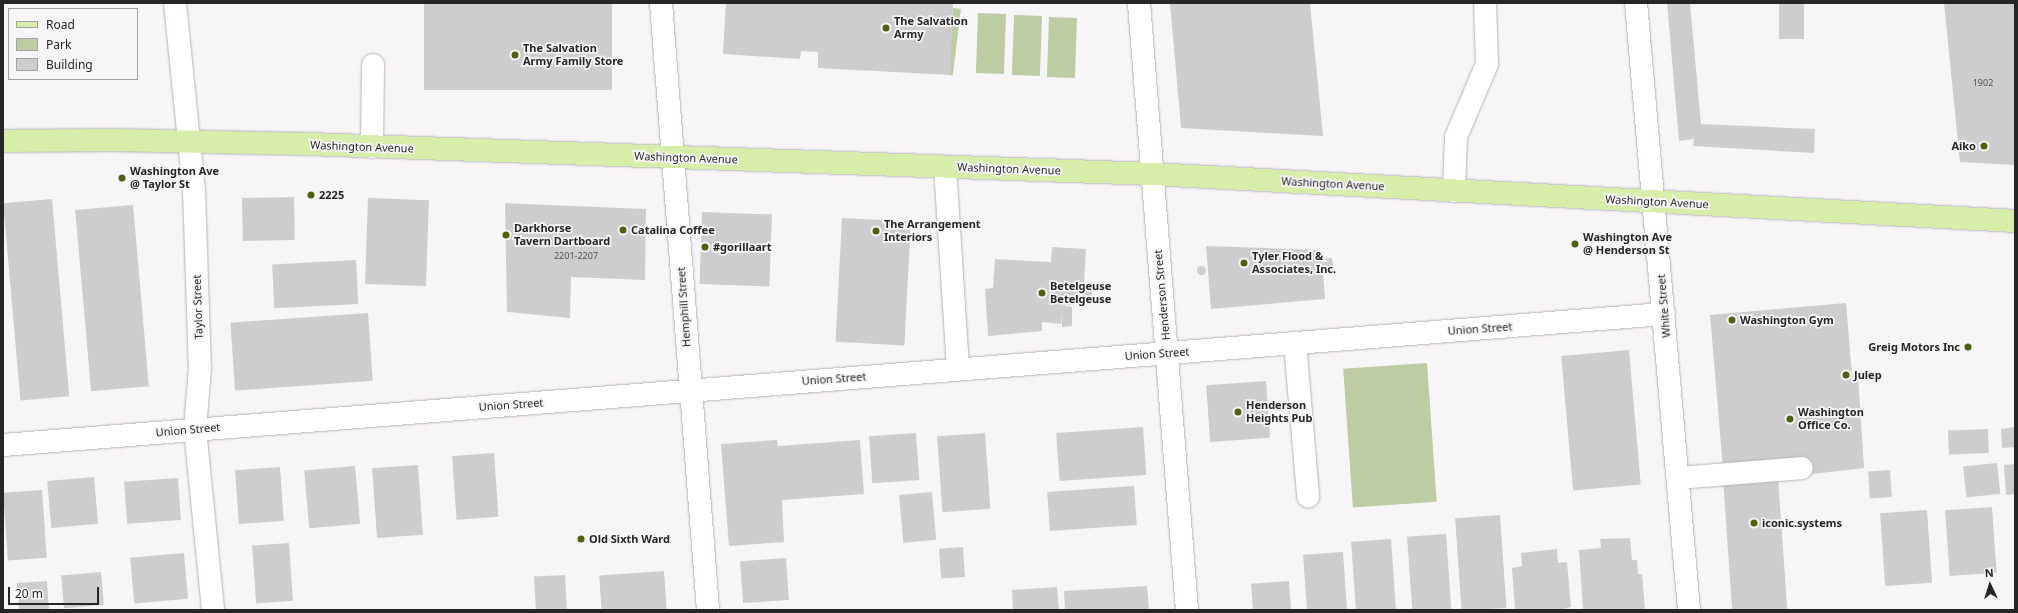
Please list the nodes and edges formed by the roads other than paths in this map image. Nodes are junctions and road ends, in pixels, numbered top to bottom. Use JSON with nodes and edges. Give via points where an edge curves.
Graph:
{"nodes":[{"id":1,"x":175,"y":3,"type":"edge"},
{"id":2,"x":661,"y":3,"type":"edge"},
{"id":3,"x":1139,"y":3,"type":"edge"},
{"id":4,"x":1485,"y":3,"type":"edge"},
{"id":5,"x":1636,"y":3,"type":"edge"},
{"id":6,"x":373,"y":65,"type":"dead end"},
{"id":7,"x":3,"y":140,"type":"edge"},
{"id":8,"x":188,"y":141,"type":"junction"},
{"id":9,"x":372,"y":147,"type":"junction"},
{"id":10,"x":673,"y":158,"type":"junction"},
{"id":11,"x":945,"y":167,"type":"junction"},
{"id":12,"x":1153,"y":174,"type":"junction"},
{"id":13,"x":1454,"y":191,"type":"junction"},
{"id":14,"x":1654,"y":202,"type":"junction"},
{"id":15,"x":2015,"y":221,"type":"edge"},
{"id":16,"x":1664,"y":314,"type":"junction"},
{"id":17,"x":1294,"y":344,"type":"junction"},
{"id":18,"x":1167,"y":353,"type":"junction"},
{"id":19,"x":958,"y":370,"type":"junction"},
{"id":20,"x":691,"y":391,"type":"junction"},
{"id":21,"x":195,"y":429,"type":"junction"},
{"id":22,"x":3,"y":445,"type":"edge"},
{"id":23,"x":1802,"y":468,"type":"dead end"},
{"id":24,"x":1678,"y":478,"type":"junction"},
{"id":25,"x":1308,"y":496,"type":"dead end"},
{"id":26,"x":213,"y":610,"type":"edge"},
{"id":27,"x":708,"y":610,"type":"edge"},
{"id":28,"x":1187,"y":610,"type":"edge"},
{"id":29,"x":1689,"y":610,"type":"edge"}],
"edges":[{"from":1,"to":8,"type":"street","name":"Taylor Street"},
{"from":2,"to":10,"type":"street","name":"Hemphill Street"},
{"from":3,"to":12,"type":"street","name":"Henderson Street"},
{"from":4,"to":13,"type":"street","via":[[1487,64],[1456,137]]},
{"from":5,"to":14,"type":"street","name":"White Street"},
{"from":6,"to":9,"type":"street"},
{"from":7,"to":8,"type":"main road","name":"Washington Avenue"},
{"from":8,"to":9,"type":"main road","name":"Washington Avenue"},
{"from":8,"to":21,"type":"street","name":"Taylor Street","via":[[194,190],[200,368]]},
{"from":9,"to":10,"type":"main road","name":"Washington Avenue"},
{"from":10,"to":11,"type":"main road","name":"Washington Avenue"},
{"from":10,"to":20,"type":"street","name":"Hemphill Street"},
{"from":11,"to":12,"type":"main road","name":"Washington Avenue"},
{"from":11,"to":19,"type":"street"},
{"from":12,"to":13,"type":"main road","name":"Washington Avenue"},
{"from":12,"to":18,"type":"street","name":"Henderson Street"},
{"from":13,"to":14,"type":"main road","name":"Washington Avenue"},
{"from":14,"to":15,"type":"main road","name":"Washington Avenue"},
{"from":14,"to":16,"type":"street","name":"White Street"},
{"from":16,"to":17,"type":"street","name":"Union Street"},
{"from":16,"to":24,"type":"street","name":"White Street"},
{"from":17,"to":18,"type":"street","name":"Union Street"},
{"from":17,"to":25,"type":"street"},
{"from":18,"to":19,"type":"street","name":"Union Street"},
{"from":18,"to":28,"type":"street","name":"Henderson Street"},
{"from":19,"to":20,"type":"street","name":"Union Street"},
{"from":20,"to":21,"type":"street","name":"Union Street"},
{"from":20,"to":27,"type":"street","name":"Hemphill Street"},
{"from":21,"to":22,"type":"street","name":"Union Street"},
{"from":21,"to":26,"type":"street","name":"Taylor Street"},
{"from":23,"to":24,"type":"street"},
{"from":24,"to":29,"type":"street","name":"White Street"}]}
